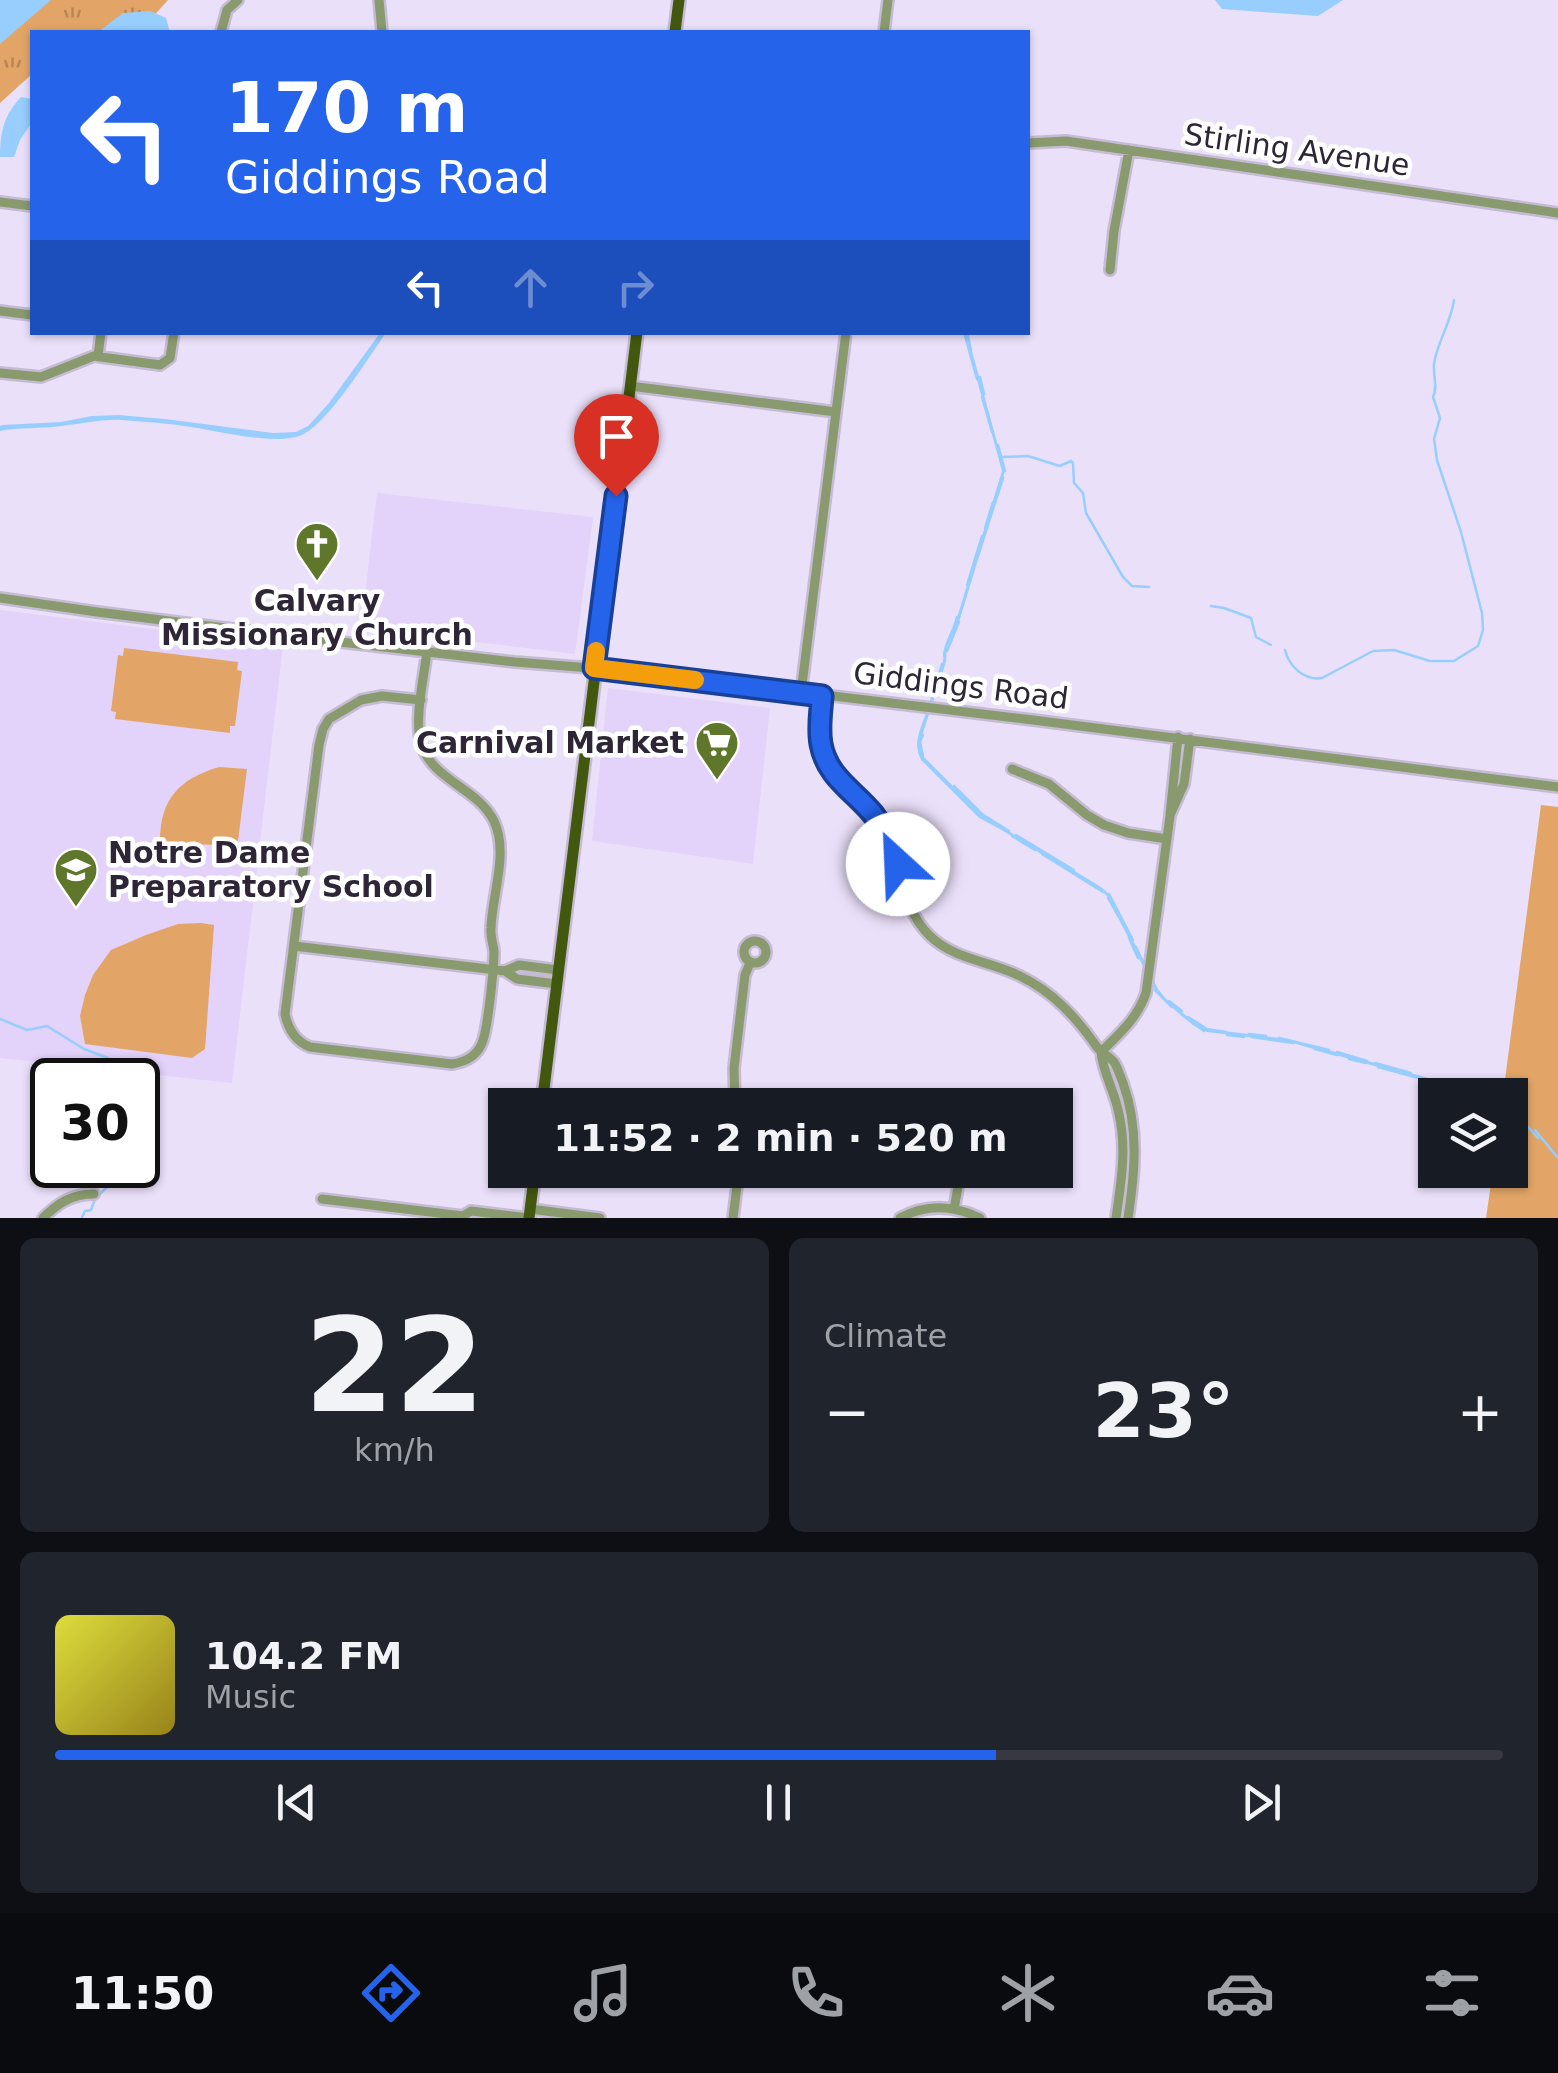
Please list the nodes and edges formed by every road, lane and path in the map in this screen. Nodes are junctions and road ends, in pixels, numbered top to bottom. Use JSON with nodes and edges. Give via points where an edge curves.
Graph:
{"nodes":[{"id":1,"x":238,"y":0,"type":"edge"},
{"id":2,"x":379,"y":0,"type":"edge"},
{"id":3,"x":679,"y":0,"type":"edge"},
{"id":4,"x":888,"y":0,"type":"edge"},
{"id":5,"x":222,"y":30,"type":"edge"},
{"id":6,"x":382,"y":30,"type":"edge"},
{"id":7,"x":675,"y":30,"type":"edge"},
{"id":8,"x":884,"y":30,"type":"edge"},
{"id":9,"x":1030,"y":142,"type":"edge"},
{"id":10,"x":1129,"y":150,"type":"junction"},
{"id":11,"x":0,"y":202,"type":"edge"},
{"id":12,"x":30,"y":206,"type":"edge"},
{"id":13,"x":1558,"y":213,"type":"edge"},
{"id":14,"x":1110,"y":270,"type":"dead end"},
{"id":15,"x":0,"y":311,"type":"edge"},
{"id":16,"x":30,"y":315,"type":"edge"},
{"id":17,"x":102,"y":335,"type":"edge"},
{"id":18,"x":174,"y":335,"type":"edge"},
{"id":19,"x":637,"y":335,"type":"edge"},
{"id":20,"x":846,"y":335,"type":"edge"},
{"id":21,"x":98,"y":356,"type":"junction"},
{"id":22,"x":0,"y":373,"type":"edge"},
{"id":23,"x":630,"y":386,"type":"junction"},
{"id":24,"x":836,"y":412,"type":"junction"},
{"id":25,"x":0,"y":598,"type":"edge"},
{"id":26,"x":427,"y":651,"type":"junction"},
{"id":27,"x":594,"y":668,"type":"junction"},
{"id":28,"x":800,"y":693,"type":"junction"},
{"id":29,"x":822,"y":696,"type":"junction"},
{"id":30,"x":421,"y":700,"type":"junction"},
{"id":31,"x":1178,"y":737,"type":"junction"},
{"id":32,"x":1190,"y":739,"type":"junction"},
{"id":33,"x":1012,"y":768,"type":"dead end"},
{"id":34,"x":1558,"y":788,"type":"edge"},
{"id":35,"x":1170,"y":816,"type":"junction"},
{"id":36,"x":1167,"y":839,"type":"junction"},
{"id":37,"x":294,"y":946,"type":"junction"},
{"id":38,"x":750,"y":962,"type":"dead end"},
{"id":39,"x":492,"y":969,"type":"junction"},
{"id":40,"x":558,"y":977,"type":"junction"},
{"id":41,"x":1101,"y":1052,"type":"junction"},
{"id":42,"x":544,"y":1088,"type":"edge"},
{"id":43,"x":735,"y":1088,"type":"edge"},
{"id":44,"x":1128,"y":1098,"type":"junction"},
{"id":45,"x":1116,"y":1101,"type":"junction"},
{"id":46,"x":1123,"y":1150,"type":"junction"},
{"id":47,"x":1135,"y":1150,"type":"junction"},
{"id":48,"x":532,"y":1188,"type":"edge"},
{"id":49,"x":737,"y":1188,"type":"edge"},
{"id":50,"x":958,"y":1188,"type":"edge"},
{"id":51,"x":94,"y":1194,"type":"dead end"},
{"id":52,"x":1119,"y":1198,"type":"junction"},
{"id":53,"x":322,"y":1199,"type":"dead end"},
{"id":54,"x":1131,"y":1199,"type":"junction"},
{"id":55,"x":954,"y":1208,"type":"junction"},
{"id":56,"x":529,"y":1215,"type":"edge"},
{"id":57,"x":464,"y":1217,"type":"edge"},
{"id":58,"x":43,"y":1218,"type":"edge"},
{"id":59,"x":600,"y":1218,"type":"edge"},
{"id":60,"x":733,"y":1218,"type":"edge"},
{"id":61,"x":900,"y":1218,"type":"edge"},
{"id":62,"x":980,"y":1218,"type":"edge"},
{"id":63,"x":1116,"y":1218,"type":"edge"},
{"id":64,"x":1128,"y":1218,"type":"edge"}],
"edges":[{"from":1,"to":5,"type":"street"},
{"from":2,"to":6,"type":"street"},
{"from":3,"to":7,"type":"main road"},
{"from":4,"to":8,"type":"street"},
{"from":9,"to":10,"type":"street","name":"Stirling Avenue"},
{"from":10,"to":13,"type":"street","name":"Stirling Avenue"},
{"from":10,"to":14,"type":"street"},
{"from":11,"to":12,"type":"street"},
{"from":15,"to":16,"type":"street"},
{"from":17,"to":21,"type":"street"},
{"from":18,"to":21,"type":"street","via":[[170,358],[162,364]]},
{"from":19,"to":23,"type":"main road"},
{"from":20,"to":24,"type":"street"},
{"from":21,"to":22,"type":"street","via":[[41,377]]},
{"from":23,"to":24,"type":"street"},
{"from":23,"to":27,"type":"main road"},
{"from":24,"to":28,"type":"street"},
{"from":25,"to":26,"type":"street","name":"Giddings Road"},
{"from":26,"to":27,"type":"street","name":"Giddings Road"},
{"from":26,"to":30,"type":"street"},
{"from":27,"to":28,"type":"street","name":"Giddings Road"},
{"from":27,"to":40,"type":"main road"},
{"from":28,"to":29,"type":"street","name":"Giddings Road"},
{"from":29,"to":31,"type":"street","name":"Giddings Road"},
{"from":29,"to":41,"type":"street","via":[[826,762],[884,830],[907,902],[922,926],[950,950],[1046,992]]},
{"from":30,"to":37,"type":"street","via":[[369,697],[324,726]]},
{"from":30,"to":39,"type":"street","via":[[419,732],[428,759],[484,807],[498,834]]},
{"from":31,"to":32,"type":"street","name":"Giddings Road"},
{"from":31,"to":35,"type":"street"},
{"from":32,"to":34,"type":"street","name":"Giddings Road"},
{"from":32,"to":35,"type":"street","via":[[1184,784]]},
{"from":33,"to":36,"type":"street","via":[[1049,784],[1104,825]]},
{"from":35,"to":36,"type":"street"},
{"from":36,"to":41,"type":"street","via":[[1146,994],[1133,1019]]},
{"from":37,"to":39,"type":"street"},
{"from":37,"to":39,"type":"street","via":[[288,1026],[315,1048],[457,1064],[482,1042]]},
{"from":38,"to":43,"type":"street"},
{"from":39,"to":40,"type":"street","via":[[519,965]]},
{"from":40,"to":42,"type":"main road"},
{"from":41,"to":44,"type":"street","via":[[1112,1059]]},
{"from":41,"to":45,"type":"street"},
{"from":44,"to":45,"type":"street"},
{"from":44,"to":47,"type":"street"},
{"from":45,"to":46,"type":"street"},
{"from":46,"to":47,"type":"street"},
{"from":46,"to":52,"type":"street"},
{"from":47,"to":54,"type":"street"},
{"from":48,"to":56,"type":"main road"},
{"from":49,"to":60,"type":"street"},
{"from":50,"to":55,"type":"street"},
{"from":51,"to":58,"type":"street","via":[[69,1198]]},
{"from":52,"to":54,"type":"street"},
{"from":52,"to":63,"type":"street"},
{"from":53,"to":57,"type":"street"},
{"from":54,"to":64,"type":"street"},
{"from":55,"to":61,"type":"street","via":[[924,1208]]},
{"from":55,"to":62,"type":"street"},
{"from":56,"to":57,"type":"street","via":[[471,1211]]},
{"from":56,"to":59,"type":"street"}]}
